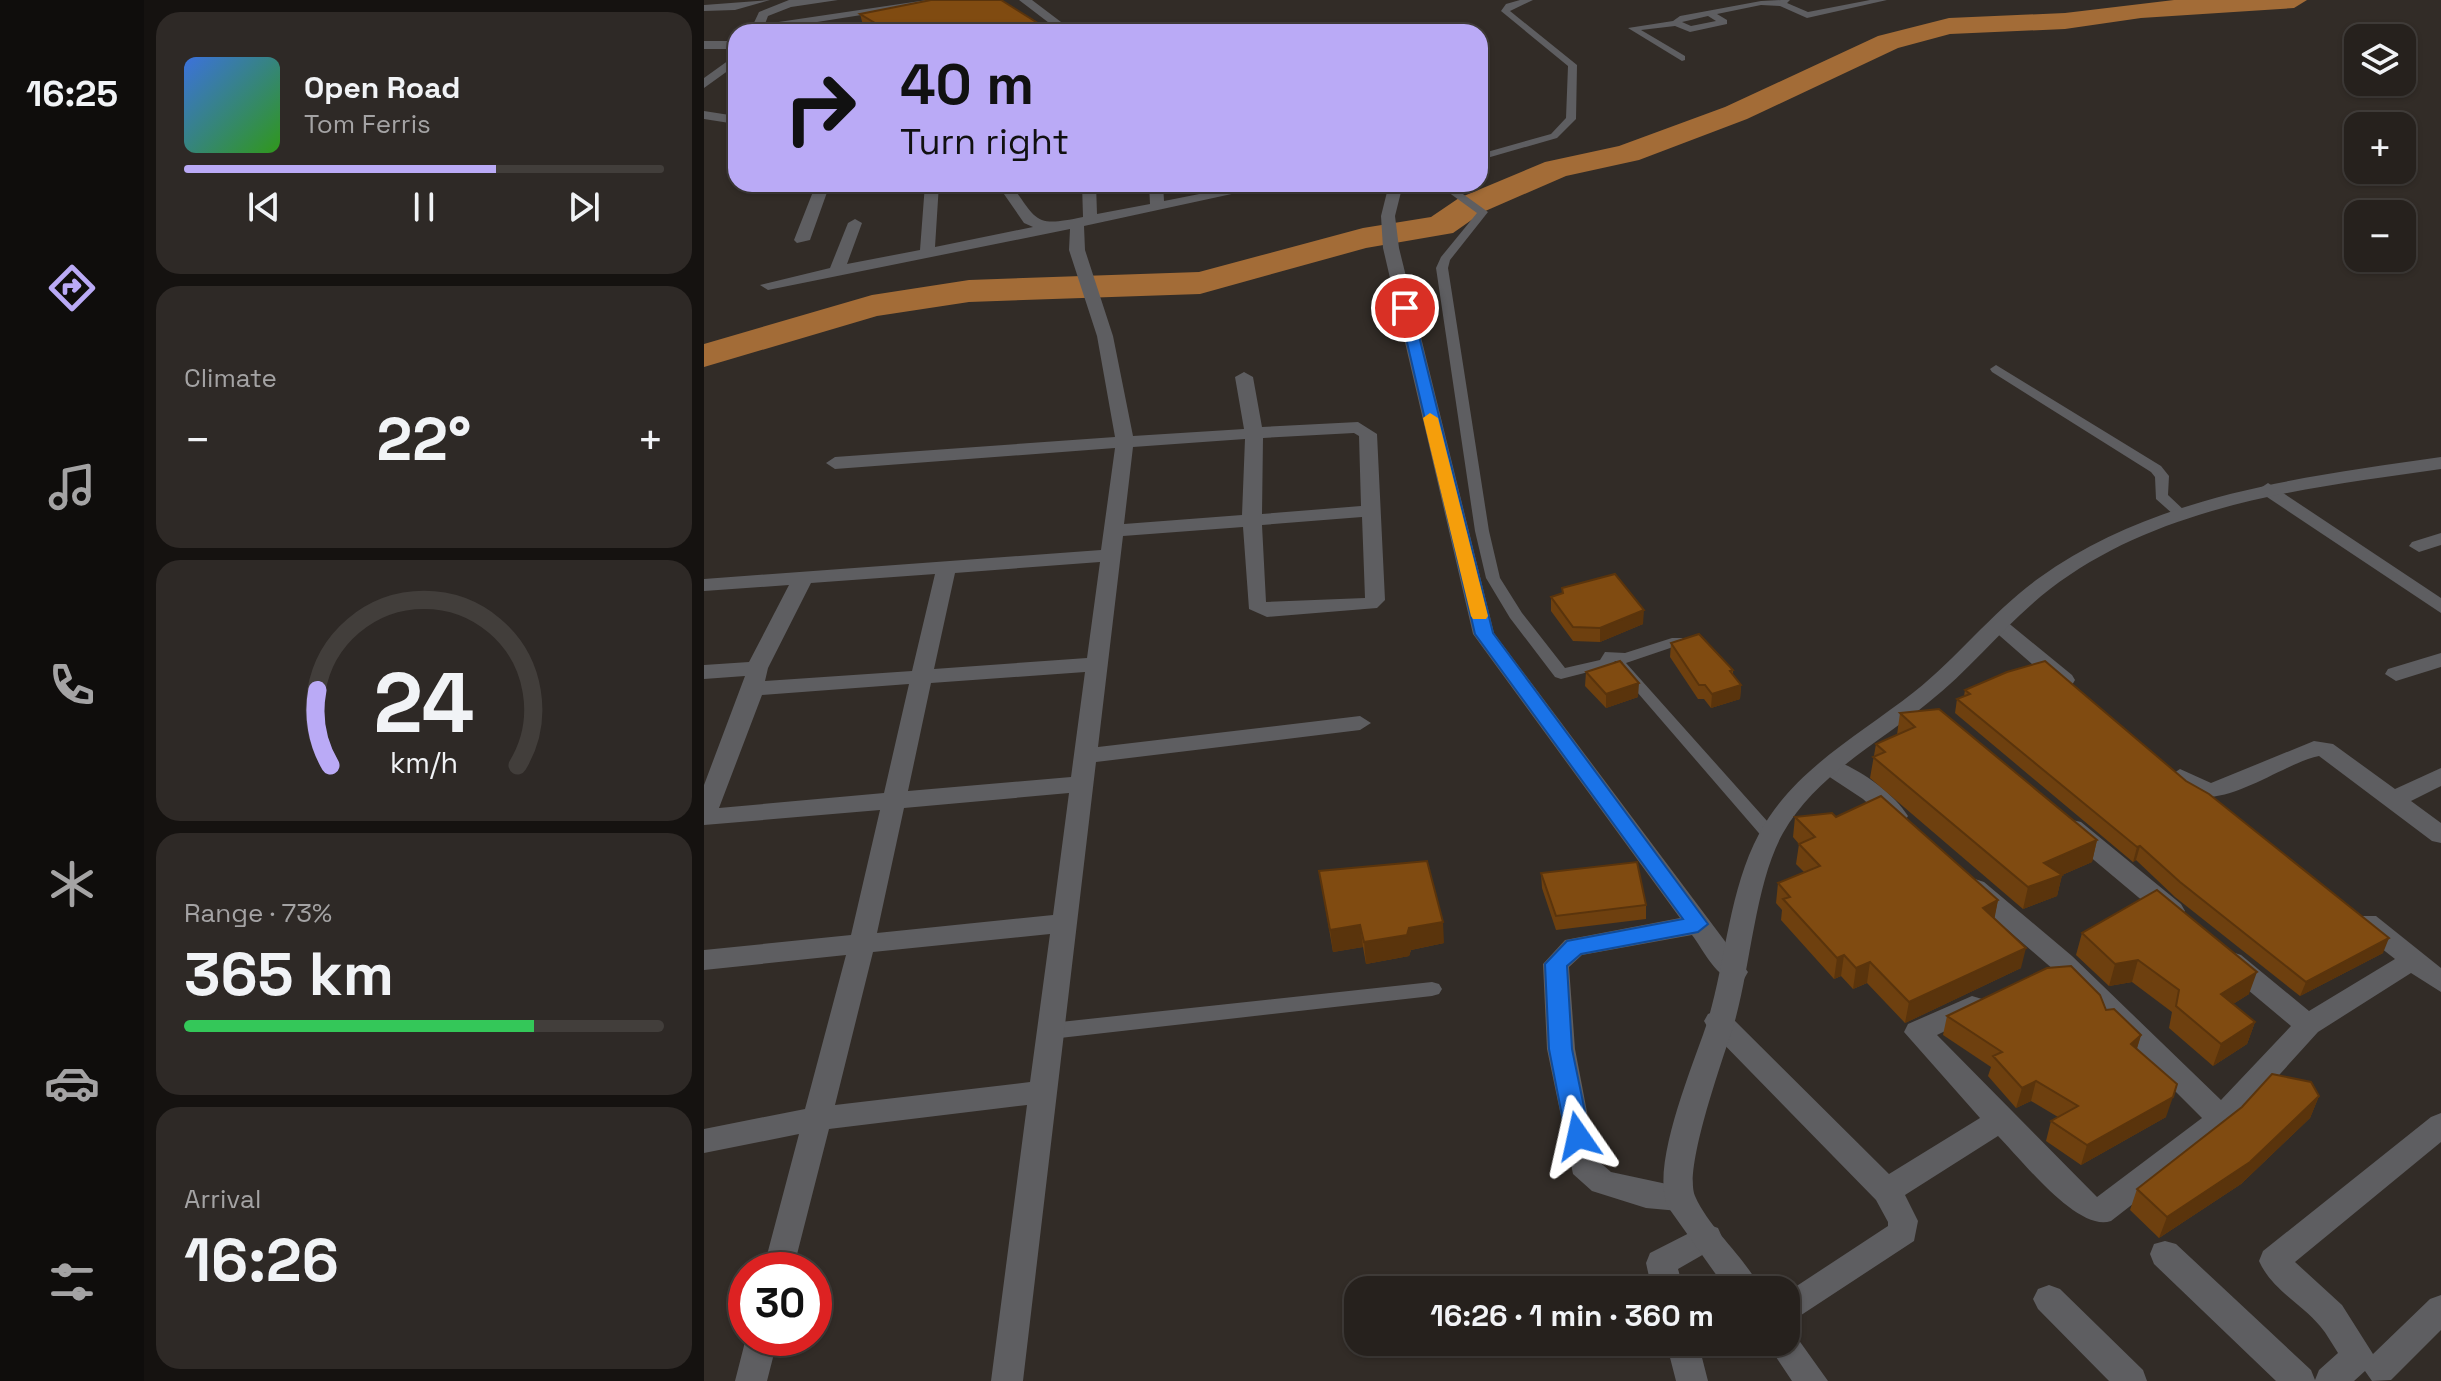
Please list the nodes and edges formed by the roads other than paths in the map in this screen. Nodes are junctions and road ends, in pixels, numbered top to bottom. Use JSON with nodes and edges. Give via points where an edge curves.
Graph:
{"nodes":[{"id":1,"x":733,"y":0,"type":"edge"},
{"id":2,"x":764,"y":0,"type":"edge"},
{"id":3,"x":832,"y":0,"type":"edge"},
{"id":4,"x":950,"y":0,"type":"edge"},
{"id":5,"x":1025,"y":0,"type":"edge"},
{"id":6,"x":1529,"y":0,"type":"edge"},
{"id":7,"x":1883,"y":0,"type":"edge"},
{"id":8,"x":1761,"y":1,"type":"edge"},
{"id":9,"x":793,"y":2,"type":"edge"},
{"id":10,"x":1784,"y":2,"type":"edge"},
{"id":11,"x":706,"y":4,"type":"edge"},
{"id":12,"x":1709,"y":13,"type":"junction"},
{"id":13,"x":1678,"y":21,"type":"junction"},
{"id":14,"x":759,"y":24,"type":"edge"},
{"id":15,"x":796,"y":24,"type":"edge"},
{"id":16,"x":1051,"y":24,"type":"edge"},
{"id":17,"x":704,"y":45,"type":"edge"},
{"id":18,"x":728,"y":45,"type":"edge"},
{"id":19,"x":1682,"y":58,"type":"dead end"},
{"id":20,"x":728,"y":65,"type":"edge"},
{"id":21,"x":708,"y":80,"type":"edge"},
{"id":22,"x":728,"y":81,"type":"edge"},
{"id":23,"x":704,"y":115,"type":"edge"},
{"id":24,"x":728,"y":119,"type":"edge"},
{"id":25,"x":1488,"y":155,"type":"edge"},
{"id":26,"x":820,"y":192,"type":"edge"},
{"id":27,"x":931,"y":192,"type":"edge"},
{"id":28,"x":1010,"y":192,"type":"edge"},
{"id":29,"x":1088,"y":192,"type":"edge"},
{"id":30,"x":1156,"y":192,"type":"edge"},
{"id":31,"x":1219,"y":192,"type":"edge"},
{"id":32,"x":1394,"y":192,"type":"edge"},
{"id":33,"x":1454,"y":192,"type":"edge"},
{"id":34,"x":1157,"y":207,"type":"junction"},
{"id":35,"x":855,"y":223,"type":"dead end"},
{"id":36,"x":1084,"y":223,"type":"junction"},
{"id":37,"x":1051,"y":230,"type":"junction"},
{"id":38,"x":802,"y":240,"type":"dead end"},
{"id":39,"x":927,"y":254,"type":"junction"},
{"id":40,"x":837,"y":271,"type":"junction"},
{"id":41,"x":768,"y":285,"type":"dead end"},
{"id":42,"x":1996,"y":369,"type":"dead end"},
{"id":43,"x":1244,"y":377,"type":"dead end"},
{"id":44,"x":1254,"y":433,"type":"junction"},
{"id":45,"x":1125,"y":440,"type":"junction"},
{"id":46,"x":835,"y":463,"type":"dead end"},
{"id":47,"x":2441,"y":463,"type":"edge"},
{"id":48,"x":2268,"y":489,"type":"junction"},
{"id":49,"x":1371,"y":511,"type":"junction"},
{"id":50,"x":2179,"y":512,"type":"junction"},
{"id":51,"x":1252,"y":520,"type":"junction"},
{"id":52,"x":2441,"y":539,"type":"edge"},
{"id":53,"x":1112,"y":543,"type":"junction"},
{"id":54,"x":2419,"y":546,"type":"dead end"},
{"id":55,"x":946,"y":568,"type":"junction"},
{"id":56,"x":802,"y":580,"type":"junction"},
{"id":57,"x":704,"y":585,"type":"edge"},
{"id":58,"x":2441,"y":607,"type":"edge"},
{"id":59,"x":1999,"y":625,"type":"junction"},
{"id":60,"x":1677,"y":641,"type":"edge"},
{"id":61,"x":2441,"y":660,"type":"edge"},
{"id":62,"x":1625,"y":662,"type":"junction"},
{"id":63,"x":1098,"y":664,"type":"junction"},
{"id":64,"x":704,"y":672,"type":"edge"},
{"id":65,"x":2396,"y":674,"type":"dead end"},
{"id":66,"x":755,"y":678,"type":"junction"},
{"id":67,"x":921,"y":679,"type":"junction"},
{"id":68,"x":2083,"y":696,"type":"edge"},
{"id":69,"x":1918,"y":700,"type":"junction"},
{"id":70,"x":1942,"y":720,"type":"edge"},
{"id":71,"x":1360,"y":723,"type":"dead end"},
{"id":72,"x":1086,"y":756,"type":"junction"},
{"id":73,"x":1830,"y":767,"type":"junction"},
{"id":74,"x":2168,"y":767,"type":"edge"},
{"id":75,"x":2441,"y":776,"type":"edge"},
{"id":76,"x":1082,"y":784,"type":"junction"},
{"id":77,"x":2203,"y":792,"type":"junction"},
{"id":78,"x":2394,"y":800,"type":"junction"},
{"id":79,"x":895,"y":801,"type":"junction"},
{"id":80,"x":2228,"y":811,"type":"edge"},
{"id":81,"x":2052,"y":812,"type":"edge"},
{"id":82,"x":704,"y":816,"type":"edge"},
{"id":83,"x":1770,"y":835,"type":"junction"},
{"id":84,"x":2441,"y":835,"type":"edge"},
{"id":85,"x":1917,"y":836,"type":"edge"},
{"id":86,"x":1959,"y":873,"type":"edge"},
{"id":87,"x":2348,"y":907,"type":"edge"},
{"id":88,"x":1065,"y":923,"type":"junction"},
{"id":89,"x":2186,"y":923,"type":"edge"},
{"id":90,"x":1698,"y":924,"type":"junction"},
{"id":91,"x":862,"y":943,"type":"junction"},
{"id":92,"x":2210,"y":944,"type":"edge"},
{"id":93,"x":704,"y":960,"type":"edge"},
{"id":94,"x":2063,"y":963,"type":"junction"},
{"id":95,"x":2401,"y":967,"type":"dead end"},
{"id":96,"x":1735,"y":972,"type":"junction"},
{"id":97,"x":2037,"y":975,"type":"edge"},
{"id":98,"x":2441,"y":982,"type":"edge"},
{"id":99,"x":1432,"y":989,"type":"dead end"},
{"id":100,"x":1997,"y":994,"type":"edge"},
{"id":101,"x":1718,"y":1021,"type":"junction"},
{"id":102,"x":2308,"y":1025,"type":"junction"},
{"id":103,"x":1051,"y":1031,"type":"junction"},
{"id":104,"x":1043,"y":1092,"type":"junction"},
{"id":105,"x":815,"y":1119,"type":"junction"},
{"id":106,"x":2222,"y":1119,"type":"junction"},
{"id":107,"x":2000,"y":1120,"type":"junction"},
{"id":108,"x":2441,"y":1125,"type":"edge"},
{"id":109,"x":704,"y":1141,"type":"edge"},
{"id":110,"x":1887,"y":1191,"type":"junction"},
{"id":111,"x":1679,"y":1198,"type":"junction"},
{"id":112,"x":1707,"y":1237,"type":"junction"},
{"id":113,"x":782,"y":1252,"type":"edge"},
{"id":114,"x":2165,"y":1254,"type":"dead end"},
{"id":115,"x":1664,"y":1276,"type":"edge"},
{"id":116,"x":1735,"y":1276,"type":"edge"},
{"id":117,"x":2049,"y":1299,"type":"dead end"},
{"id":118,"x":1800,"y":1302,"type":"edge"},
{"id":119,"x":2441,"y":1309,"type":"edge"},
{"id":120,"x":757,"y":1356,"type":"edge"},
{"id":121,"x":1686,"y":1356,"type":"edge"},
{"id":122,"x":1793,"y":1356,"type":"edge"},
{"id":123,"x":2378,"y":1369,"type":"edge"},
{"id":124,"x":751,"y":1381,"type":"edge"},
{"id":125,"x":1007,"y":1381,"type":"edge"},
{"id":126,"x":1692,"y":1381,"type":"edge"},
{"id":127,"x":1812,"y":1381,"type":"edge"},
{"id":128,"x":2131,"y":1381,"type":"edge"},
{"id":129,"x":2299,"y":1381,"type":"edge"},
{"id":130,"x":2331,"y":1381,"type":"edge"}],
"edges":[{"from":1,"to":11,"type":"street"},
{"from":2,"to":11,"type":"street"},
{"from":3,"to":9,"type":"street"},
{"from":4,"to":15,"type":"street"},
{"from":5,"to":16,"type":"street"},
{"from":6,"to":25,"type":"lane","via":[[1505,11],[1573,65],[1571,119],[1554,136]]},
{"from":7,"to":10,"type":"lane","via":[[1807,15]]},
{"from":8,"to":10,"type":"lane"},
{"from":8,"to":12,"type":"lane"},
{"from":9,"to":14,"type":"street","via":[[763,14]]},
{"from":12,"to":13,"type":"lane"},
{"from":12,"to":13,"type":"lane","via":[[1724,22],[1690,29]]},
{"from":13,"to":19,"type":"lane","via":[[1632,28]]},
{"from":17,"to":18,"type":"street"},
{"from":20,"to":21,"type":"street"},
{"from":21,"to":22,"type":"street"},
{"from":23,"to":24,"type":"street"},
{"from":26,"to":38,"type":"street"},
{"from":27,"to":39,"type":"street"},
{"from":28,"to":37,"type":"street","via":[[1029,220]]},
{"from":29,"to":36,"type":"street"},
{"from":30,"to":34,"type":"street"},
{"from":31,"to":34,"type":"street"},
{"from":32,"to":90,"type":"street","via":[[1388,216],[1391,248],[1484,634]]},
{"from":33,"to":62,"type":"lane","via":[[1483,213],[1442,268],[1493,578],[1557,671],[1573,673]]},
{"from":34,"to":36,"type":"street"},
{"from":35,"to":40,"type":"street"},
{"from":36,"to":37,"type":"street"},
{"from":36,"to":45,"type":"street","via":[[1077,250],[1105,336]]},
{"from":37,"to":39,"type":"street"},
{"from":39,"to":40,"type":"street"},
{"from":40,"to":41,"type":"street"},
{"from":42,"to":50,"type":"lane","via":[[2156,469],[2162,476],[2161,496]]},
{"from":43,"to":44,"type":"street"},
{"from":44,"to":45,"type":"street"},
{"from":44,"to":49,"type":"street","via":[[1364,429]]},
{"from":44,"to":51,"type":"street"},
{"from":45,"to":46,"type":"street"},
{"from":45,"to":53,"type":"street"},
{"from":47,"to":48,"type":"street"},
{"from":48,"to":50,"type":"street"},
{"from":48,"to":58,"type":"street"},
{"from":49,"to":51,"type":"street"},
{"from":49,"to":51,"type":"street","via":[[1375,600],[1362,607],[1259,609]]},
{"from":50,"to":59,"type":"street","via":[[2126,534],[2060,572]]},
{"from":51,"to":53,"type":"street"},
{"from":52,"to":54,"type":"street"},
{"from":53,"to":55,"type":"street"},
{"from":53,"to":63,"type":"street"},
{"from":55,"to":56,"type":"street"},
{"from":55,"to":67,"type":"street"},
{"from":56,"to":57,"type":"street"},
{"from":56,"to":66,"type":"street"},
{"from":59,"to":68,"type":"street"},
{"from":59,"to":69,"type":"street"},
{"from":60,"to":62,"type":"lane"},
{"from":61,"to":65,"type":"street"},
{"from":62,"to":83,"type":"lane"},
{"from":63,"to":67,"type":"street"},
{"from":63,"to":72,"type":"street"},
{"from":64,"to":66,"type":"street"},
{"from":66,"to":67,"type":"street"},
{"from":66,"to":82,"type":"street"},
{"from":67,"to":79,"type":"street"},
{"from":69,"to":70,"type":"street"},
{"from":69,"to":73,"type":"street"},
{"from":71,"to":72,"type":"street"},
{"from":72,"to":76,"type":"street"},
{"from":73,"to":83,"type":"street"},
{"from":73,"to":85,"type":"street","via":[[1871,793]]},
{"from":74,"to":77,"type":"street"},
{"from":75,"to":78,"type":"street"},
{"from":76,"to":79,"type":"street"},
{"from":76,"to":88,"type":"street"},
{"from":77,"to":78,"type":"street","via":[[2319,748]]},
{"from":77,"to":80,"type":"street"},
{"from":78,"to":84,"type":"street"},
{"from":79,"to":82,"type":"street"},
{"from":79,"to":91,"type":"street"},
{"from":81,"to":89,"type":"street"},
{"from":83,"to":96,"type":"street","via":[[1749,889]]},
{"from":86,"to":94,"type":"street"},
{"from":87,"to":98,"type":"street"},
{"from":88,"to":91,"type":"street"},
{"from":88,"to":103,"type":"street"},
{"from":90,"to":96,"type":"street"},
{"from":90,"to":111,"type":"street","via":[[1574,947],[1556,964],[1561,1049],[1583,1165],[1602,1182]]},
{"from":91,"to":93,"type":"street"},
{"from":91,"to":105,"type":"street"},
{"from":92,"to":102,"type":"street"},
{"from":94,"to":97,"type":"street"},
{"from":94,"to":106,"type":"street"},
{"from":95,"to":102,"type":"street"},
{"from":96,"to":101,"type":"street"},
{"from":99,"to":103,"type":"lane"},
{"from":100,"to":107,"type":"street","via":[[1918,1032]]},
{"from":101,"to":110,"type":"street"},
{"from":101,"to":111,"type":"street","via":[[1682,1154]]},
{"from":102,"to":106,"type":"street"},
{"from":103,"to":104,"type":"street"},
{"from":104,"to":105,"type":"street"},
{"from":104,"to":125,"type":"street"},
{"from":105,"to":109,"type":"street"},
{"from":105,"to":113,"type":"street"},
{"from":106,"to":107,"type":"street","via":[[2100,1212],[2089,1208]]},
{"from":107,"to":110,"type":"street"},
{"from":108,"to":123,"type":"street","via":[[2274,1261]]},
{"from":110,"to":118,"type":"street","via":[[1903,1232]]},
{"from":111,"to":112,"type":"street"},
{"from":112,"to":115,"type":"street","via":[[1661,1263]]},
{"from":112,"to":116,"type":"street"},
{"from":114,"to":129,"type":"street"},
{"from":117,"to":128,"type":"street"},
{"from":119,"to":123,"type":"street"},
{"from":120,"to":124,"type":"street"},
{"from":121,"to":126,"type":"street"},
{"from":122,"to":127,"type":"street"},
{"from":123,"to":130,"type":"street"}]}
